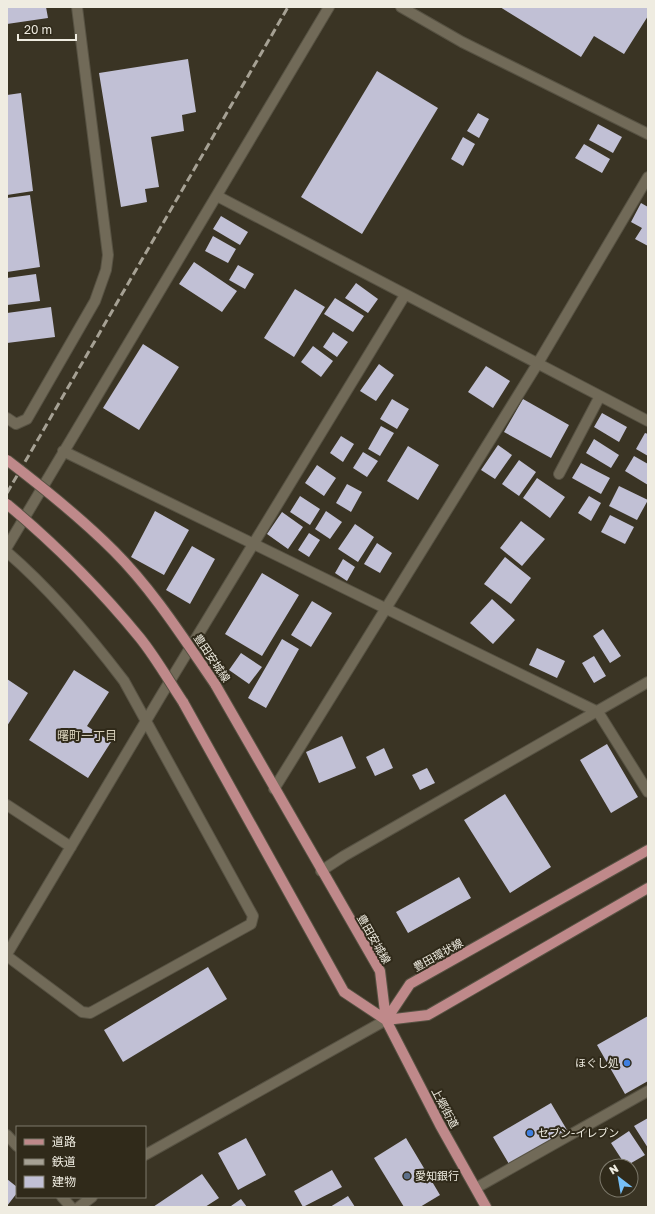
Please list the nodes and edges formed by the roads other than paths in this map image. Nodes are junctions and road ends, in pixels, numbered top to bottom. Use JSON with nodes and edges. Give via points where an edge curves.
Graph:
{"nodes":[{"id":1,"x":77,"y":7,"type":"edge"},
{"id":2,"x":329,"y":7,"type":"edge"},
{"id":3,"x":401,"y":7,"type":"edge"},
{"id":4,"x":648,"y":134,"type":"edge"},
{"id":5,"x":648,"y":177,"type":"edge"},
{"id":6,"x":217,"y":196,"type":"junction"},
{"id":7,"x":405,"y":295,"type":"junction"},
{"id":8,"x":538,"y":363,"type":"junction"},
{"id":9,"x":600,"y":396,"type":"junction"},
{"id":10,"x":7,"y":418,"type":"edge"},
{"id":11,"x":648,"y":421,"type":"edge"},
{"id":12,"x":63,"y":451,"type":"junction"},
{"id":13,"x":7,"y":460,"type":"edge"},
{"id":14,"x":559,"y":474,"type":"dead end"},
{"id":15,"x":7,"y":504,"type":"edge"},
{"id":16,"x":254,"y":543,"type":"junction"},
{"id":17,"x":7,"y":548,"type":"edge"},
{"id":18,"x":7,"y":552,"type":"edge"},
{"id":19,"x":387,"y":608,"type":"junction"},
{"id":20,"x":648,"y":682,"type":"edge"},
{"id":21,"x":598,"y":712,"type":"junction"},
{"id":22,"x":146,"y":720,"type":"junction"},
{"id":23,"x":274,"y":789,"type":"junction"},
{"id":24,"x":648,"y":792,"type":"edge"},
{"id":25,"x":7,"y":805,"type":"edge"},
{"id":26,"x":71,"y":847,"type":"junction"},
{"id":27,"x":648,"y":850,"type":"edge"},
{"id":28,"x":322,"y":871,"type":"junction"},
{"id":29,"x":648,"y":888,"type":"edge"},
{"id":30,"x":7,"y":955,"type":"edge"},
{"id":31,"x":386,"y":1020,"type":"junction"},
{"id":32,"x":648,"y":1091,"type":"edge"},
{"id":33,"x":7,"y":1135,"type":"edge"},
{"id":34,"x":16,"y":1145,"type":"edge"},
{"id":35,"x":146,"y":1154,"type":"edge"},
{"id":36,"x":476,"y":1188,"type":"junction"},
{"id":37,"x":63,"y":1198,"type":"edge"},
{"id":38,"x":91,"y":1198,"type":"edge"},
{"id":39,"x":71,"y":1207,"type":"edge"},
{"id":40,"x":79,"y":1207,"type":"edge"},
{"id":41,"x":486,"y":1207,"type":"edge"}],
"edges":[{"from":1,"to":10,"type":"street","via":[[108,255],[106,270],[95,301],[27,418],[16,424]]},
{"from":2,"to":6,"type":"street"},
{"from":3,"to":4,"type":"street","via":[[462,42]]},
{"from":5,"to":8,"type":"street"},
{"from":6,"to":7,"type":"street"},
{"from":6,"to":12,"type":"street"},
{"from":7,"to":8,"type":"street"},
{"from":7,"to":16,"type":"street"},
{"from":8,"to":9,"type":"street"},
{"from":8,"to":19,"type":"street"},
{"from":9,"to":11,"type":"street"},
{"from":9,"to":14,"type":"street"},
{"from":12,"to":16,"type":"street"},
{"from":12,"to":17,"type":"street"},
{"from":13,"to":23,"type":"main road","name":"豊田安城線","bridge":true,"via":[[60,501],[115,552],[168,615],[216,684]]},
{"from":15,"to":31,"type":"main road","bridge":true,"via":[[90,579],[142,639],[183,702],[344,992]]},
{"from":16,"to":19,"type":"street"},
{"from":16,"to":22,"type":"street"},
{"from":18,"to":22,"type":"street","via":[[29,571],[98,647],[124,681]]},
{"from":19,"to":21,"type":"street"},
{"from":19,"to":23,"type":"street"},
{"from":20,"to":21,"type":"street"},
{"from":21,"to":24,"type":"street"},
{"from":21,"to":28,"type":"street","via":[[344,856]]},
{"from":22,"to":26,"type":"street"},
{"from":22,"to":30,"type":"street","via":[[253,916],[251,924],[90,1013],[82,1012]]},
{"from":23,"to":28,"type":"main road","name":"豊田安城線"},
{"from":25,"to":26,"type":"street"},
{"from":26,"to":30,"type":"street"},
{"from":27,"to":31,"type":"main road","name":"豊田環状線","via":[[410,984]]},
{"from":28,"to":31,"type":"main road","name":"豊田安城線","via":[[380,971]]},
{"from":29,"to":31,"type":"main road","via":[[428,1015]]},
{"from":31,"to":35,"type":"street"},
{"from":31,"to":36,"type":"main road","name":"上郷街道"},
{"from":32,"to":36,"type":"street"},
{"from":33,"to":34,"type":"street"},
{"from":36,"to":41,"type":"main road","name":"上郷街道"},
{"from":37,"to":39,"type":"street"},
{"from":38,"to":40,"type":"street"}]}
